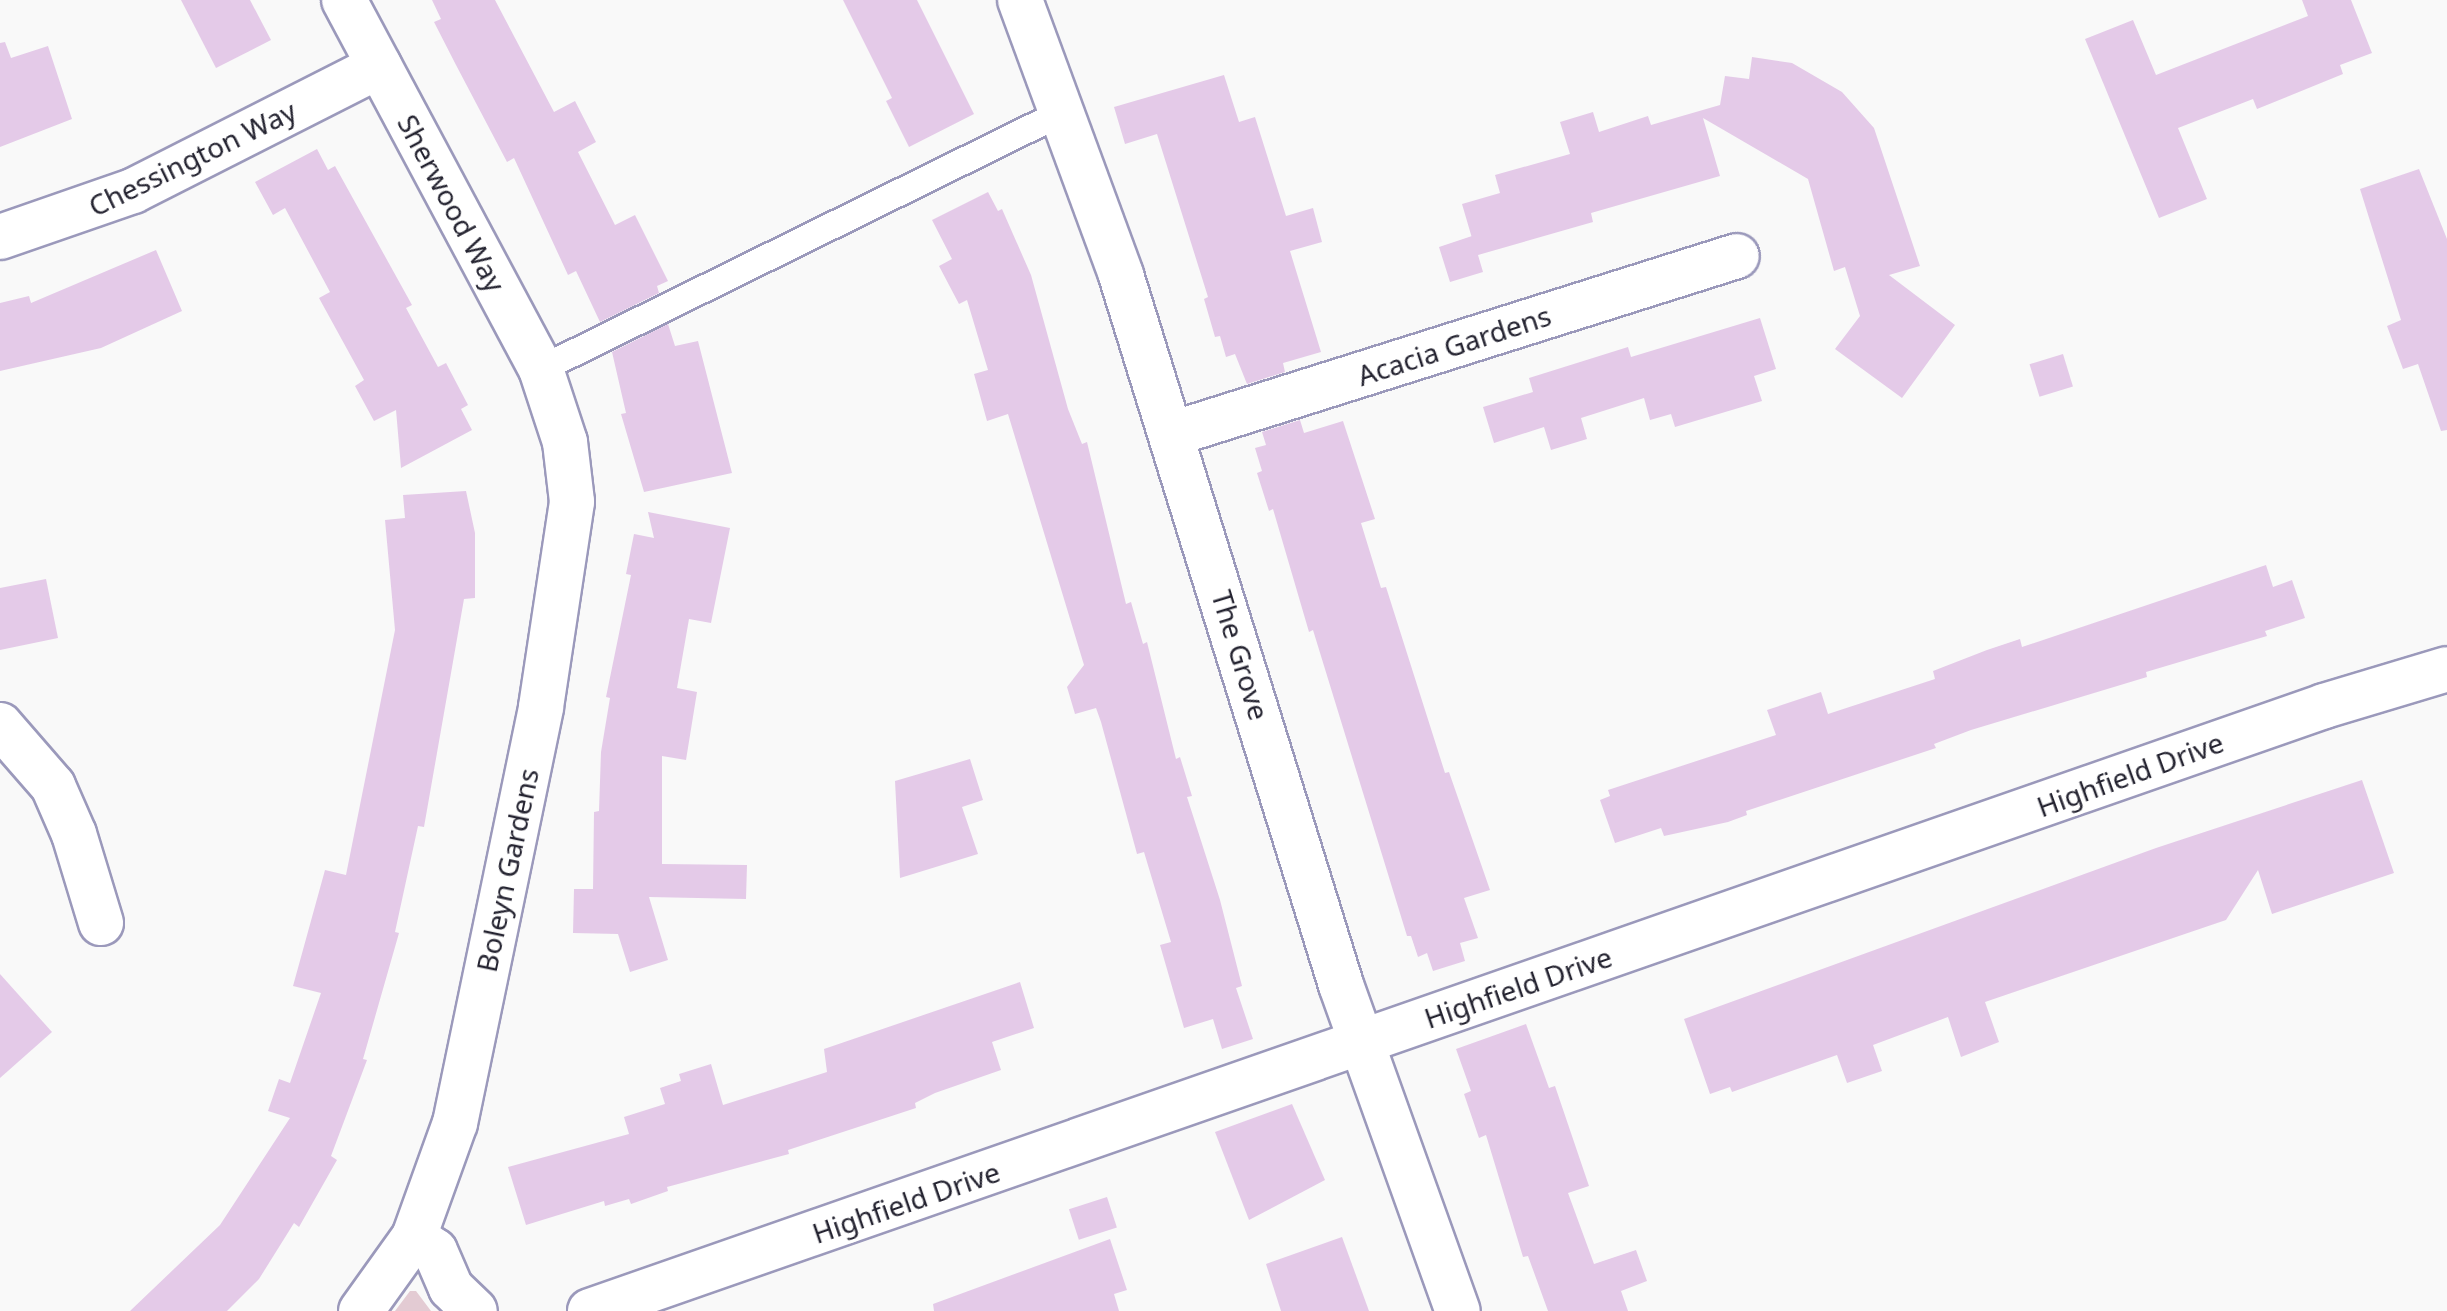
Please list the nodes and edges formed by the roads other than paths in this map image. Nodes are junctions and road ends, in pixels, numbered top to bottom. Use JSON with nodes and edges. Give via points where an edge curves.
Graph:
{"nodes":[{"id":1,"x":344,"y":0,"type":"edge"},
{"id":2,"x":1020,"y":0,"type":"edge"},
{"id":3,"x":379,"y":66,"type":"junction"},
{"id":4,"x":1065,"y":111,"type":"junction"},
{"id":5,"x":0,"y":237,"type":"edge"},
{"id":6,"x":1737,"y":256,"type":"dead end"},
{"id":7,"x":549,"y":388,"type":"junction"},
{"id":8,"x":1172,"y":434,"type":"junction"},
{"id":9,"x":2447,"y":669,"type":"edge"},
{"id":10,"x":0,"y":725,"type":"edge"},
{"id":11,"x":101,"y":923,"type":"dead end"},
{"id":12,"x":1360,"y":1040,"type":"junction"},
{"id":13,"x":414,"y":1237,"type":"junction"},
{"id":14,"x":361,"y":1311,"type":"edge"},
{"id":15,"x":475,"y":1311,"type":"edge"},
{"id":16,"x":590,"y":1311,"type":"edge"},
{"id":17,"x":1458,"y":1311,"type":"edge"}],
"edges":[{"from":1,"to":3,"type":"street","name":"Sherwood Way"},
{"from":2,"to":4,"type":"street","name":"The Grove"},
{"from":3,"to":5,"type":"street","name":"Chessington Way","via":[[133,191]]},
{"from":3,"to":7,"type":"street","name":"Sherwood Way"},
{"from":4,"to":7,"type":"lane"},
{"from":4,"to":8,"type":"street","name":"The Grove"},
{"from":6,"to":8,"type":"street","name":"Acacia Gardens"},
{"from":7,"to":13,"type":"street","name":"Boleyn Gardens","via":[[569,472],[571,533],[455,1123]]},
{"from":8,"to":12,"type":"street","name":"The Grove"},
{"from":9,"to":12,"type":"street","name":"Highfield Drive","via":[[2324,706]]},
{"from":10,"to":11,"type":"street","via":[[53,786]]},
{"from":12,"to":16,"type":"street","name":"Highfield Drive"},
{"from":12,"to":17,"type":"street","name":"The Grove"},
{"from":13,"to":14,"type":"street","name":"Boleyn Gardens"},
{"from":13,"to":15,"type":"street","via":[[435,1251],[451,1288]]}]}
